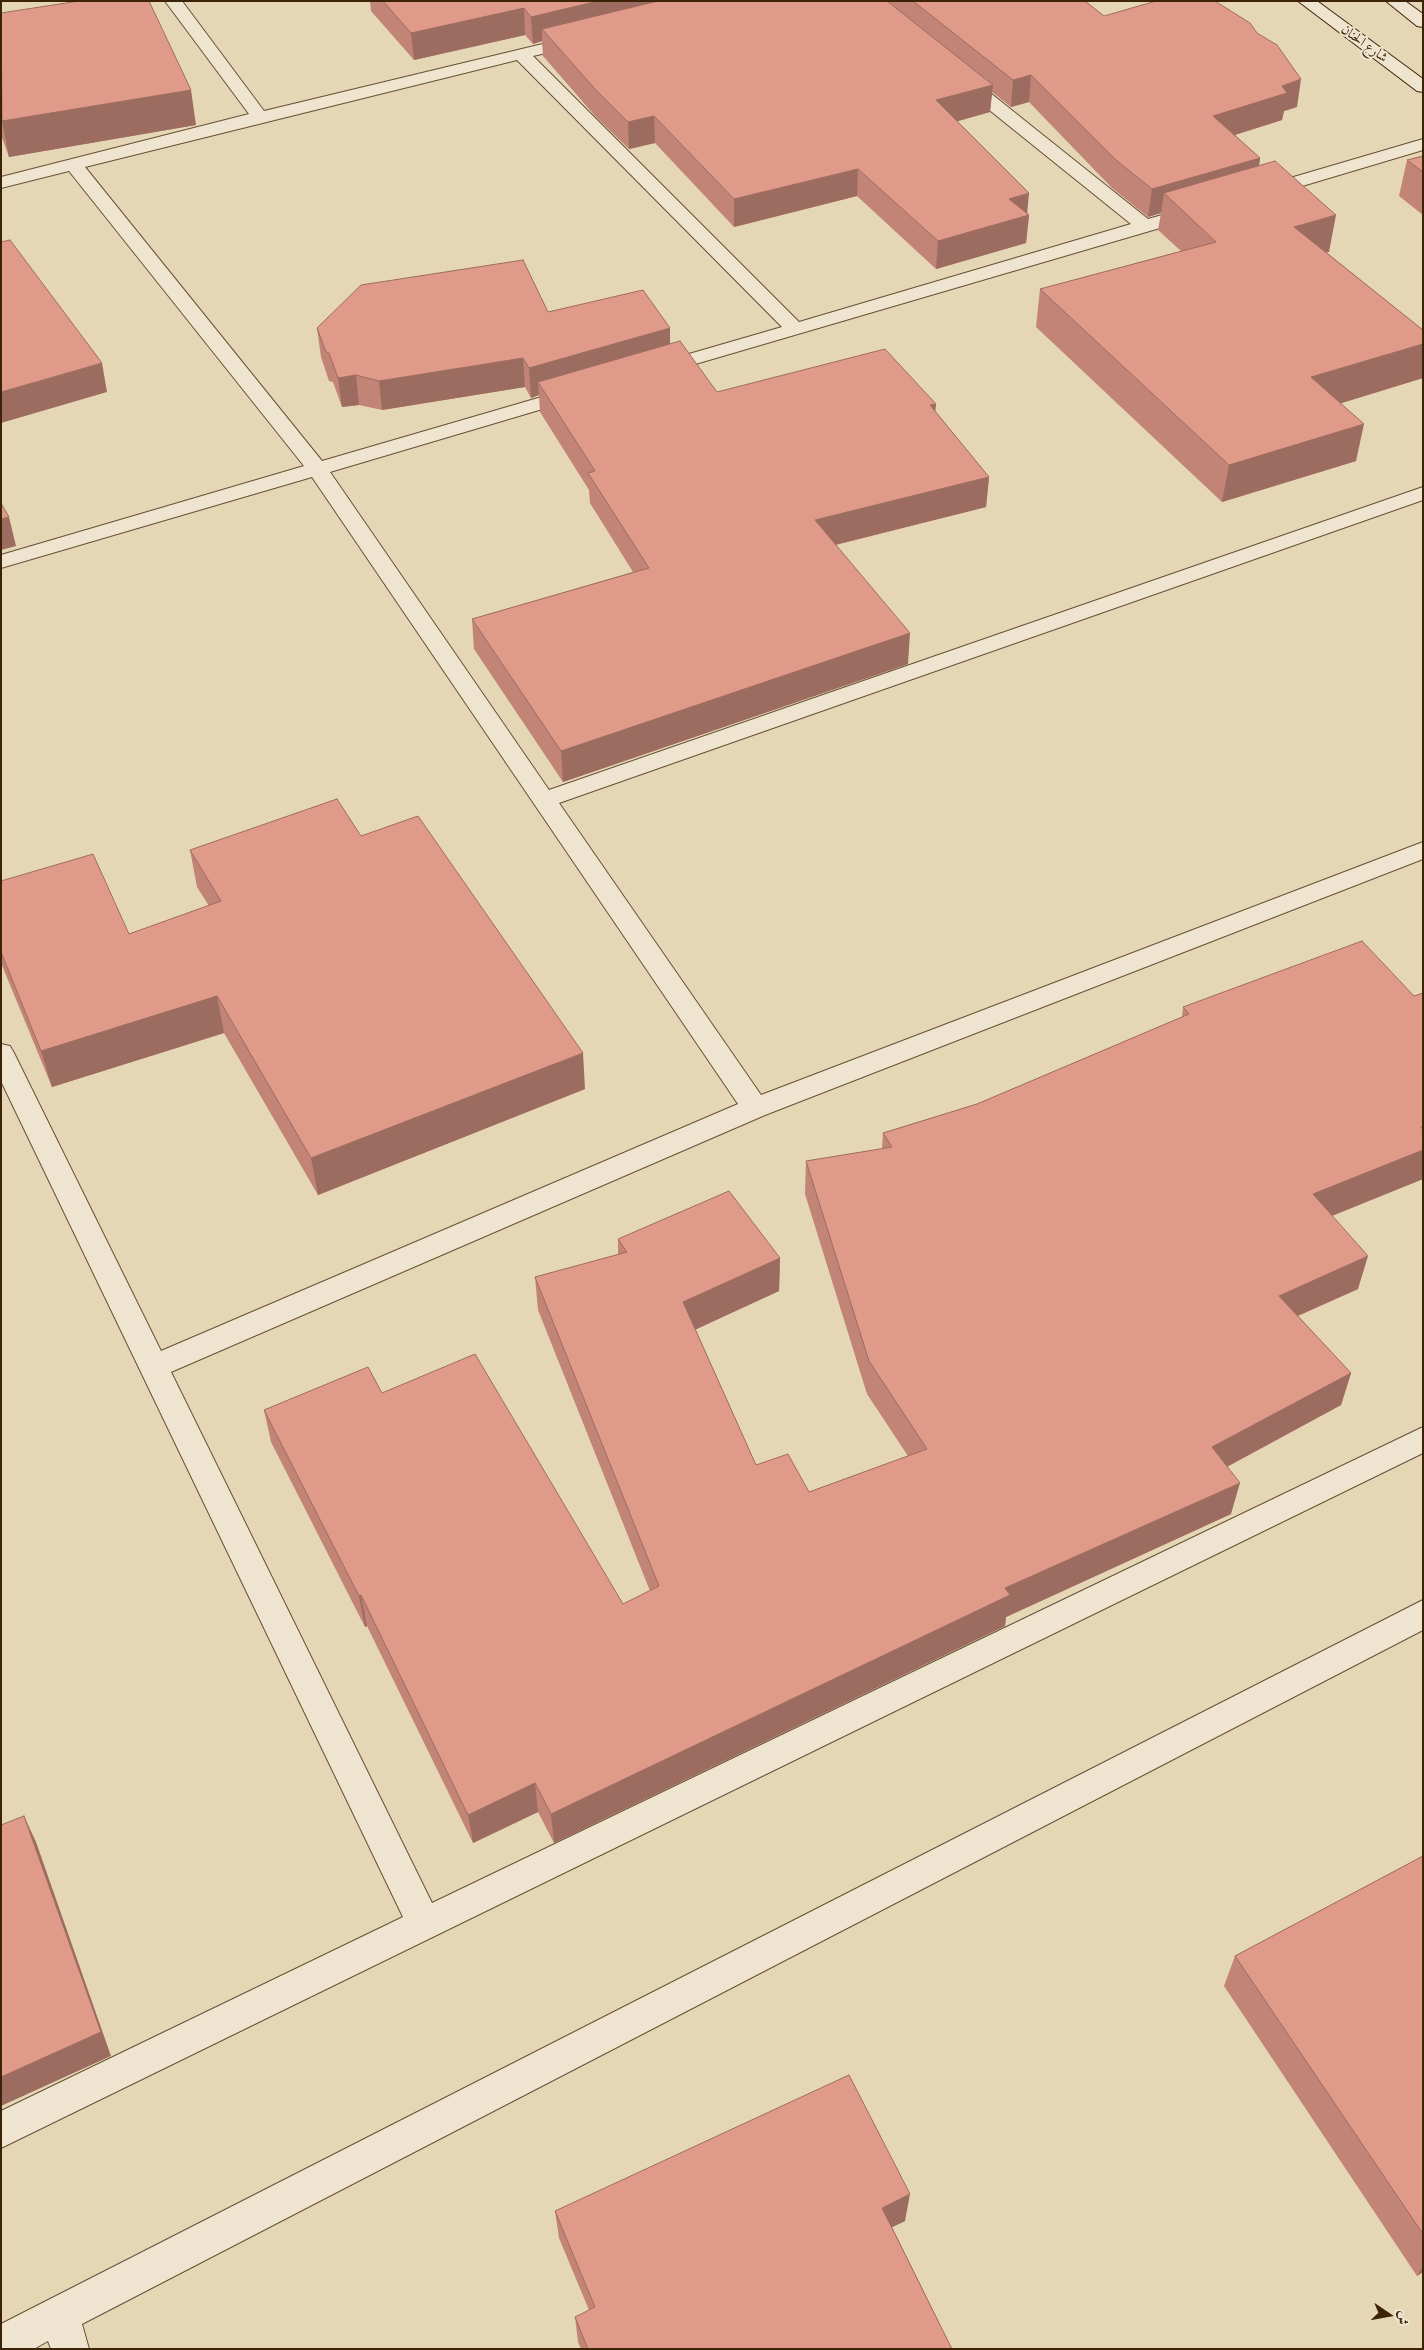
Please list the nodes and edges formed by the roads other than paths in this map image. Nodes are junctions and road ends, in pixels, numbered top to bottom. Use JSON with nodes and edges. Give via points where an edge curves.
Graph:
{"nodes":[{"id":1,"x":173,"y":1,"type":"edge"},
{"id":2,"x":1306,"y":1,"type":"edge"},
{"id":3,"x":1394,"y":1,"type":"edge"},
{"id":4,"x":1423,"y":22,"type":"edge"},
{"id":5,"x":597,"y":36,"type":"edge"},
{"id":6,"x":520,"y":54,"type":"junction"},
{"id":7,"x":950,"y":70,"type":"edge"},
{"id":8,"x":1423,"y":87,"type":"edge"},
{"id":9,"x":260,"y":116,"type":"junction"},
{"id":10,"x":1423,"y":144,"type":"edge"},
{"id":11,"x":74,"y":165,"type":"junction"},
{"id":12,"x":1,"y":183,"type":"edge"},
{"id":13,"x":1241,"y":198,"type":"edge"},
{"id":14,"x":1212,"y":206,"type":"edge"},
{"id":15,"x":1145,"y":226,"type":"junction"},
{"id":16,"x":795,"y":329,"type":"junction"},
{"id":17,"x":642,"y":374,"type":"edge"},
{"id":18,"x":594,"y":388,"type":"edge"},
{"id":19,"x":316,"y":469,"type":"junction"},
{"id":20,"x":1422,"y":494,"type":"edge"},
{"id":21,"x":1,"y":562,"type":"edge"},
{"id":22,"x":544,"y":800,"type":"junction"},
{"id":23,"x":1423,"y":850,"type":"edge"},
{"id":24,"x":1,"y":1053,"type":"edge"},
{"id":25,"x":756,"y":1108,"type":"junction"},
{"id":26,"x":154,"y":1368,"type":"junction"},
{"id":27,"x":1423,"y":1438,"type":"edge"},
{"id":28,"x":1423,"y":1614,"type":"edge"},
{"id":29,"x":424,"y":1924,"type":"junction"},
{"id":30,"x":1,"y":2130,"type":"edge"},
{"id":31,"x":65,"y":2332,"type":"edge"},
{"id":32,"x":1,"y":2345,"type":"edge"}],
"edges":[{"from":1,"to":9,"type":"street"},
{"from":2,"to":8,"type":"street","name":"شارع الحنان"},
{"from":3,"to":4,"type":"street"},
{"from":5,"to":6,"type":"street"},
{"from":6,"to":9,"type":"street"},
{"from":6,"to":16,"type":"street"},
{"from":7,"to":15,"type":"street"},
{"from":9,"to":11,"type":"street"},
{"from":10,"to":13,"type":"street"},
{"from":11,"to":12,"type":"street"},
{"from":11,"to":19,"type":"street"},
{"from":14,"to":15,"type":"street"},
{"from":15,"to":16,"type":"street"},
{"from":16,"to":17,"type":"street"},
{"from":18,"to":19,"type":"street"},
{"from":19,"to":21,"type":"street"},
{"from":19,"to":22,"type":"street"},
{"from":20,"to":22,"type":"street"},
{"from":22,"to":25,"type":"street"},
{"from":23,"to":25,"type":"street"},
{"from":24,"to":26,"type":"street"},
{"from":25,"to":26,"type":"street"},
{"from":26,"to":29,"type":"street"},
{"from":27,"to":29,"type":"street"},
{"from":28,"to":31,"type":"street"},
{"from":29,"to":30,"type":"street"},
{"from":31,"to":32,"type":"street"}]}
